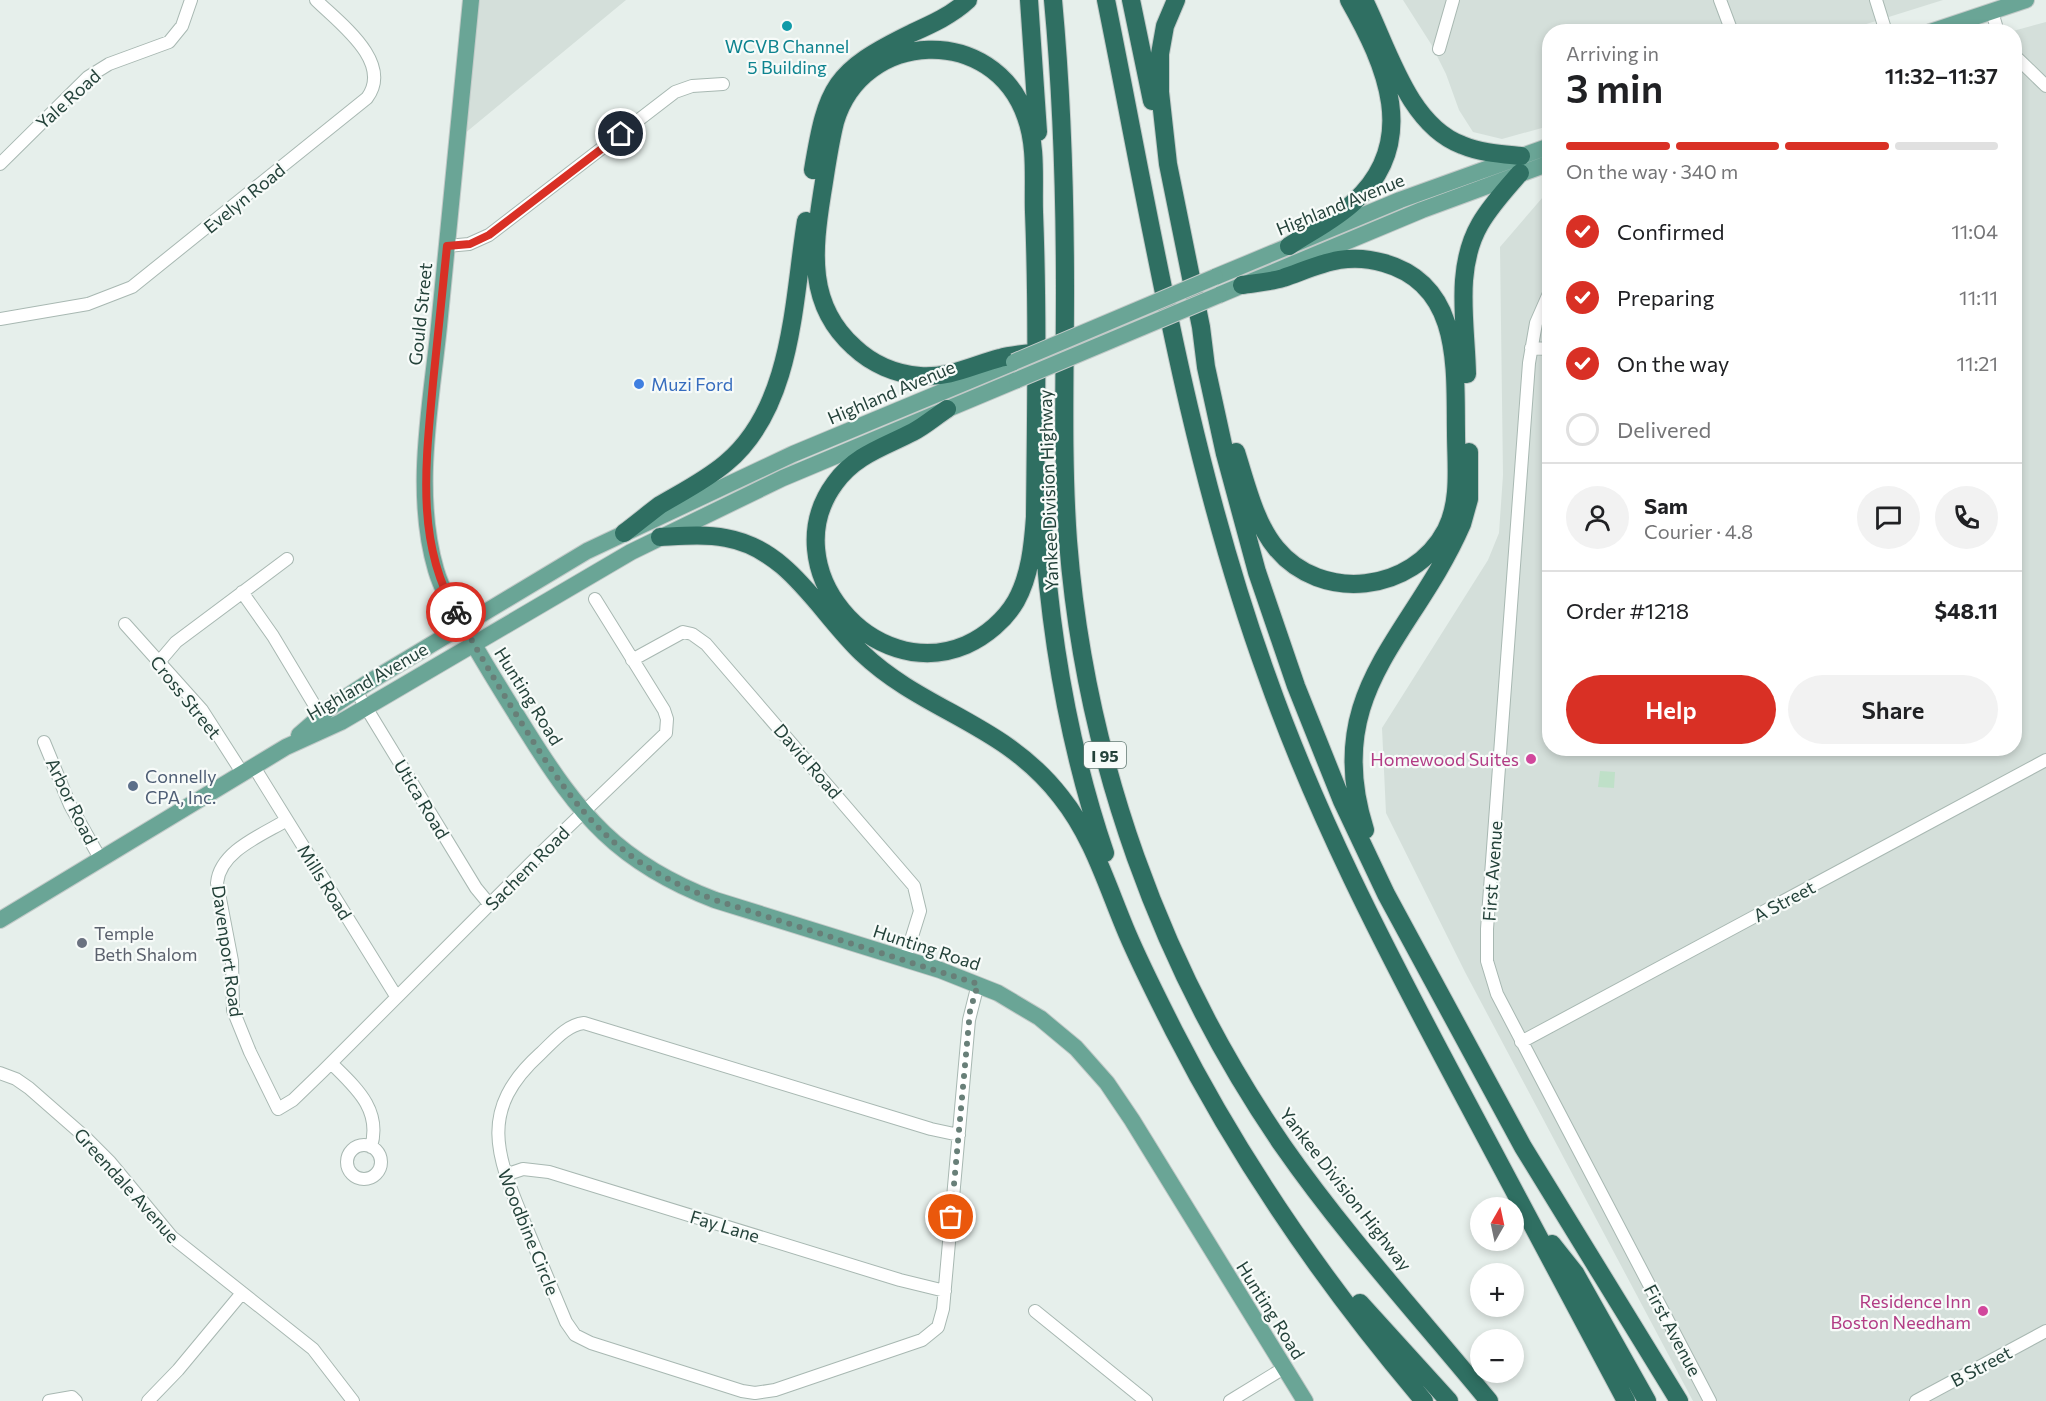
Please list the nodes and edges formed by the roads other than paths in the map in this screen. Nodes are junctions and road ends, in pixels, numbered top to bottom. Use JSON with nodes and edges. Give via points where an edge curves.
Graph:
{"nodes":[{"id":1,"x":191,"y":0,"type":"edge"},
{"id":2,"x":316,"y":0,"type":"edge"},
{"id":3,"x":471,"y":0,"type":"edge"},
{"id":4,"x":968,"y":0,"type":"edge"},
{"id":5,"x":1029,"y":0,"type":"edge"},
{"id":6,"x":1053,"y":0,"type":"edge"},
{"id":7,"x":1106,"y":0,"type":"edge"},
{"id":8,"x":1131,"y":0,"type":"edge"},
{"id":9,"x":1176,"y":0,"type":"edge"},
{"id":10,"x":1349,"y":0,"type":"edge"},
{"id":11,"x":1364,"y":0,"type":"edge"},
{"id":12,"x":1454,"y":0,"type":"edge"},
{"id":13,"x":1720,"y":0,"type":"edge"},
{"id":14,"x":1876,"y":0,"type":"edge"},
{"id":15,"x":2026,"y":0,"type":"edge"},
{"id":16,"x":1992,"y":12,"type":"junction"},
{"id":17,"x":1729,"y":24,"type":"edge"},
{"id":18,"x":1884,"y":24,"type":"edge"},
{"id":19,"x":1955,"y":24,"type":"edge"},
{"id":20,"x":1996,"y":24,"type":"edge"},
{"id":21,"x":1439,"y":49,"type":"dead end"},
{"id":22,"x":2022,"y":64,"type":"edge"},
{"id":23,"x":723,"y":84,"type":"dead end"},
{"id":24,"x":2046,"y":86,"type":"edge"},
{"id":25,"x":1542,"y":151,"type":"edge"},
{"id":26,"x":0,"y":164,"type":"edge"},
{"id":27,"x":1168,"y":164,"type":"junction"},
{"id":28,"x":1542,"y":164,"type":"edge"},
{"id":29,"x":1520,"y":165,"type":"junction"},
{"id":30,"x":1037,"y":242,"type":"junction"},
{"id":31,"x":447,"y":246,"type":"junction"},
{"id":32,"x":1289,"y":246,"type":"junction"},
{"id":33,"x":1242,"y":285,"type":"junction"},
{"id":34,"x":1542,"y":306,"type":"edge"},
{"id":35,"x":0,"y":319,"type":"edge"},
{"id":36,"x":1201,"y":327,"type":"junction"},
{"id":37,"x":1531,"y":348,"type":"junction"},
{"id":38,"x":1542,"y":349,"type":"edge"},
{"id":39,"x":1035,"y":352,"type":"joint"},
{"id":40,"x":1013,"y":359,"type":"junction"},
{"id":41,"x":947,"y":409,"type":"junction"},
{"id":42,"x":1038,"y":409,"type":"junction"},
{"id":43,"x":624,"y":533,"type":"junction"},
{"id":44,"x":660,"y":537,"type":"junction"},
{"id":45,"x":287,"y":559,"type":"dead end"},
{"id":46,"x":242,"y":592,"type":"junction"},
{"id":47,"x":595,"y":599,"type":"dead end"},
{"id":48,"x":125,"y":624,"type":"dead end"},
{"id":49,"x":463,"y":625,"type":"junction"},
{"id":50,"x":473,"y":643,"type":"junction"},
{"id":51,"x":632,"y":660,"type":"junction"},
{"id":52,"x":159,"y":662,"type":"junction"},
{"id":53,"x":356,"y":691,"type":"junction"},
{"id":54,"x":366,"y":707,"type":"junction"},
{"id":55,"x":321,"y":716,"type":"junction"},
{"id":56,"x":44,"y":742,"type":"dead end"},
{"id":57,"x":286,"y":747,"type":"junction"},
{"id":58,"x":2046,"y":760,"type":"edge"},
{"id":59,"x":248,"y":771,"type":"junction"},
{"id":60,"x":583,"y":813,"type":"junction"},
{"id":61,"x":287,"y":820,"type":"junction"},
{"id":62,"x":101,"y":860,"type":"junction"},
{"id":63,"x":490,"y":905,"type":"junction"},
{"id":64,"x":0,"y":920,"type":"edge"},
{"id":65,"x":1402,"y":921,"type":"junction"},
{"id":66,"x":905,"y":959,"type":"junction"},
{"id":67,"x":1146,"y":970,"type":"junction"},
{"id":68,"x":978,"y":984,"type":"junction"},
{"id":69,"x":396,"y":996,"type":"junction"},
{"id":70,"x":1521,"y":1041,"type":"junction"},
{"id":71,"x":331,"y":1063,"type":"junction"},
{"id":72,"x":0,"y":1073,"type":"edge"},
{"id":73,"x":278,"y":1109,"type":"joint"},
{"id":74,"x":959,"y":1135,"type":"junction"},
{"id":75,"x":371,"y":1147,"type":"dead end"},
{"id":76,"x":504,"y":1175,"type":"junction"},
{"id":77,"x":1281,"y":1207,"type":"junction"},
{"id":78,"x":1525,"y":1212,"type":"junction"},
{"id":79,"x":945,"y":1291,"type":"junction"},
{"id":80,"x":242,"y":1293,"type":"junction"},
{"id":81,"x":1035,"y":1311,"type":"dead end"},
{"id":82,"x":2046,"y":1331,"type":"edge"},
{"id":83,"x":1284,"y":1368,"type":"junction"},
{"id":84,"x":49,"y":1401,"type":"edge"},
{"id":85,"x":76,"y":1401,"type":"edge"},
{"id":86,"x":148,"y":1401,"type":"edge"},
{"id":87,"x":353,"y":1401,"type":"edge"},
{"id":88,"x":1146,"y":1401,"type":"edge"},
{"id":89,"x":1230,"y":1401,"type":"edge"},
{"id":90,"x":1305,"y":1401,"type":"edge"},
{"id":91,"x":1424,"y":1401,"type":"edge"},
{"id":92,"x":1449,"y":1401,"type":"edge"},
{"id":93,"x":1489,"y":1401,"type":"edge"},
{"id":94,"x":1626,"y":1401,"type":"edge"},
{"id":95,"x":1647,"y":1401,"type":"edge"},
{"id":96,"x":1679,"y":1401,"type":"edge"},
{"id":97,"x":1710,"y":1401,"type":"edge"},
{"id":98,"x":1916,"y":1401,"type":"edge"}],
"edges":[{"from":1,"to":26,"type":"street","name":"Yale Road","via":[[182,26],[169,42],[109,64],[88,77]]},
{"from":2,"to":35,"type":"street","name":"Evelyn Road","via":[[369,57],[374,79],[368,98],[132,287],[88,304]]},
{"from":3,"to":31,"type":"main road","name":"Gould Street"},
{"from":4,"to":43,"type":"highway","via":[[936,22],[870,53],[835,88],[821,124],[784,361],[772,401],[752,435],[732,458]]},
{"from":5,"to":30,"type":"highway","via":[[1039,149]]},
{"from":6,"to":93,"type":"highway","name":"Yankee Division Highway","number":"I 95","via":[[1064,183],[1069,549],[1092,705],[1122,816],[1174,954],[1249,1094],[1321,1197]]},
{"from":7,"to":78,"type":"highway","via":[[1197,438],[1228,560],[1260,658],[1300,765],[1356,889]]},
{"from":8,"to":27,"type":"highway"},
{"from":9,"to":27,"type":"highway","via":[[1165,26],[1160,56]]},
{"from":10,"to":32,"type":"highway","via":[[1390,90],[1392,123],[1388,147],[1379,170],[1358,198]]},
{"from":11,"to":29,"type":"highway","via":[[1408,93],[1429,123],[1462,145]]},
{"from":12,"to":21,"type":"street"},
{"from":13,"to":17,"type":"street"},
{"from":14,"to":18,"type":"street"},
{"from":15,"to":16,"type":"main road"},
{"from":16,"to":19,"type":"main road"},
{"from":16,"to":20,"type":"street"},
{"from":22,"to":24,"type":"street"},
{"from":23,"to":31,"type":"street","via":[[692,86],[675,92],[489,235],[470,244]]},
{"from":25,"to":29,"type":"main road","name":"Highland Avenue"},
{"from":27,"to":36,"type":"highway"},
{"from":28,"to":29,"type":"main road","name":"Highland Avenue"},
{"from":29,"to":32,"type":"main road","name":"Highland Avenue","via":[[1400,200]]},
{"from":29,"to":33,"type":"main road","name":"Highland Avenue"},
{"from":29,"to":65,"type":"highway","via":[[1481,222],[1464,268],[1469,478],[1464,517],[1451,546],[1375,672],[1355,730],[1353,766],[1359,810]]},
{"from":30,"to":40,"type":"highway","via":[[1029,126],[1019,100],[999,75],[970,56],[929,49],[906,52],[884,61],[856,83],[835,122],[814,244],[816,282],[829,316],[842,336],[864,356],[901,373],[950,374]]},
{"from":30,"to":42,"type":"highway"},
{"from":31,"to":49,"type":"main road","name":"Gould Street","via":[[427,454],[426,505],[436,571]]},
{"from":32,"to":39,"type":"main road","name":"Highland Avenue","bridge":true},
{"from":33,"to":36,"type":"highway","via":[[1281,278],[1325,262],[1371,260],[1407,273],[1438,306],[1454,351],[1456,487],[1451,517],[1431,551],[1395,576],[1358,585],[1315,576],[1281,554],[1267,535],[1245,478]]},
{"from":33,"to":41,"type":"main road","name":"Highland Avenue","bridge":true},
{"from":34,"to":37,"type":"street","name":"First Avenue"},
{"from":36,"to":65,"type":"highway","via":[[1227,463],[1282,648],[1347,811]]},
{"from":37,"to":38,"type":"street"},
{"from":37,"to":70,"type":"street","name":"First Avenue","via":[[1486,943],[1493,986]]},
{"from":39,"to":40,"type":"highway","bridge":true},
{"from":40,"to":43,"type":"main road","name":"Highland Avenue","via":[[793,454]]},
{"from":41,"to":42,"type":"highway","via":[[916,431],[871,451],[849,466],[830,491],[817,526],[818,567],[837,606],[872,639],[912,652],[950,650],[978,639],[999,623],[1016,601],[1026,576],[1034,531]]},
{"from":41,"to":44,"type":"main road","name":"Highland Avenue","via":[[783,478]]},
{"from":42,"to":67,"type":"highway","via":[[1046,563],[1064,693],[1094,818]]},
{"from":43,"to":49,"type":"main road","name":"Highland Avenue"},
{"from":44,"to":50,"type":"main road","name":"Highland Avenue"},
{"from":44,"to":67,"type":"highway","via":[[720,537],[766,553],[791,574],[876,665],[995,735],[1023,757],[1054,788],[1080,824]]},
{"from":45,"to":46,"type":"street"},
{"from":46,"to":52,"type":"street","via":[[176,642]]},
{"from":46,"to":55,"type":"street"},
{"from":47,"to":51,"type":"street","name":"Sachem Road"},
{"from":48,"to":52,"type":"street","name":"Cross Street"},
{"from":49,"to":50,"type":"main road","name":"Hunting Road"},
{"from":49,"to":53,"type":"main road","name":"Highland Avenue"},
{"from":50,"to":54,"type":"main road","name":"Highland Avenue"},
{"from":50,"to":60,"type":"main road","name":"Hunting Road","via":[[551,770]]},
{"from":51,"to":60,"type":"street","name":"Sachem Road","via":[[664,710],[666,733]]},
{"from":51,"to":66,"type":"street","name":"David Road","via":[[683,632],[706,644],[914,886],[920,911]]},
{"from":52,"to":59,"type":"street","name":"Cross Street"},
{"from":53,"to":54,"type":"street","name":"Utica Road"},
{"from":53,"to":55,"type":"main road","name":"Highland Avenue"},
{"from":54,"to":57,"type":"main road","name":"Highland Avenue"},
{"from":54,"to":63,"type":"street","name":"Utica Road"},
{"from":55,"to":57,"type":"main road","name":"Highland Avenue"},
{"from":56,"to":62,"type":"street","name":"Arbor Road","via":[[70,805]]},
{"from":57,"to":59,"type":"main road","name":"Highland Avenue"},
{"from":58,"to":70,"type":"street","name":"A Street"},
{"from":59,"to":61,"type":"street","name":"Mills Road"},
{"from":59,"to":62,"type":"main road","name":"Highland Avenue"},
{"from":60,"to":63,"type":"street","name":"Sachem Road"},
{"from":60,"to":66,"type":"main road","name":"Hunting Road","via":[[637,861],[679,886],[740,909]]},
{"from":61,"to":69,"type":"street","name":"Mills Road"},
{"from":61,"to":73,"type":"street","name":"Davenport Road","via":[[226,860],[217,882],[232,961],[233,1010]]},
{"from":62,"to":64,"type":"main road","name":"Highland Avenue"},
{"from":63,"to":69,"type":"street","name":"Sachem Road"},
{"from":65,"to":96,"type":"highway","via":[[1523,1147]]},
{"from":66,"to":68,"type":"main road","name":"Hunting Road"},
{"from":67,"to":77,"type":"highway","via":[[1203,1084]]},
{"from":68,"to":74,"type":"street","name":"Woodbine Circle","via":[[970,1011]]},
{"from":68,"to":83,"type":"main road","name":"Hunting Road","via":[[1048,1024],[1107,1083]]},
{"from":69,"to":71,"type":"street","name":"Sachem Road"},
{"from":70,"to":97,"type":"street","name":"First Avenue"},
{"from":71,"to":73,"type":"street","name":"Sachem Road"},
{"from":71,"to":75,"type":"street","via":[[368,1104],[374,1130]]},
{"from":72,"to":80,"type":"street","name":"Greendale Avenue","via":[[29,1088],[72,1124],[110,1162],[172,1237]]},
{"from":74,"to":76,"type":"street","name":"Woodbine Circle","via":[[579,1023],[528,1065],[507,1094],[498,1135]]},
{"from":74,"to":79,"type":"street","name":"Woodbine Circle"},
{"from":76,"to":79,"type":"street","name":"Fay Lane","via":[[523,1169],[549,1172]]},
{"from":76,"to":79,"type":"street","name":"Woodbine Circle","via":[[575,1335],[742,1391],[775,1390],[927,1337],[940,1323]]},
{"from":77,"to":91,"type":"highway","via":[[1328,1278]]},
{"from":77,"to":92,"type":"highway","via":[[1365,1309]]},
{"from":78,"to":94,"type":"highway"},
{"from":78,"to":95,"type":"highway","via":[[1575,1273]]},
{"from":80,"to":86,"type":"street"},
{"from":80,"to":87,"type":"street","name":"Greendale Avenue","via":[[313,1349]]},
{"from":81,"to":88,"type":"street"},
{"from":82,"to":98,"type":"street","name":"B Street"},
{"from":83,"to":89,"type":"street"},
{"from":83,"to":90,"type":"main road","name":"Hunting Road"},
{"from":84,"to":85,"type":"street","via":[[72,1397]]}]}
